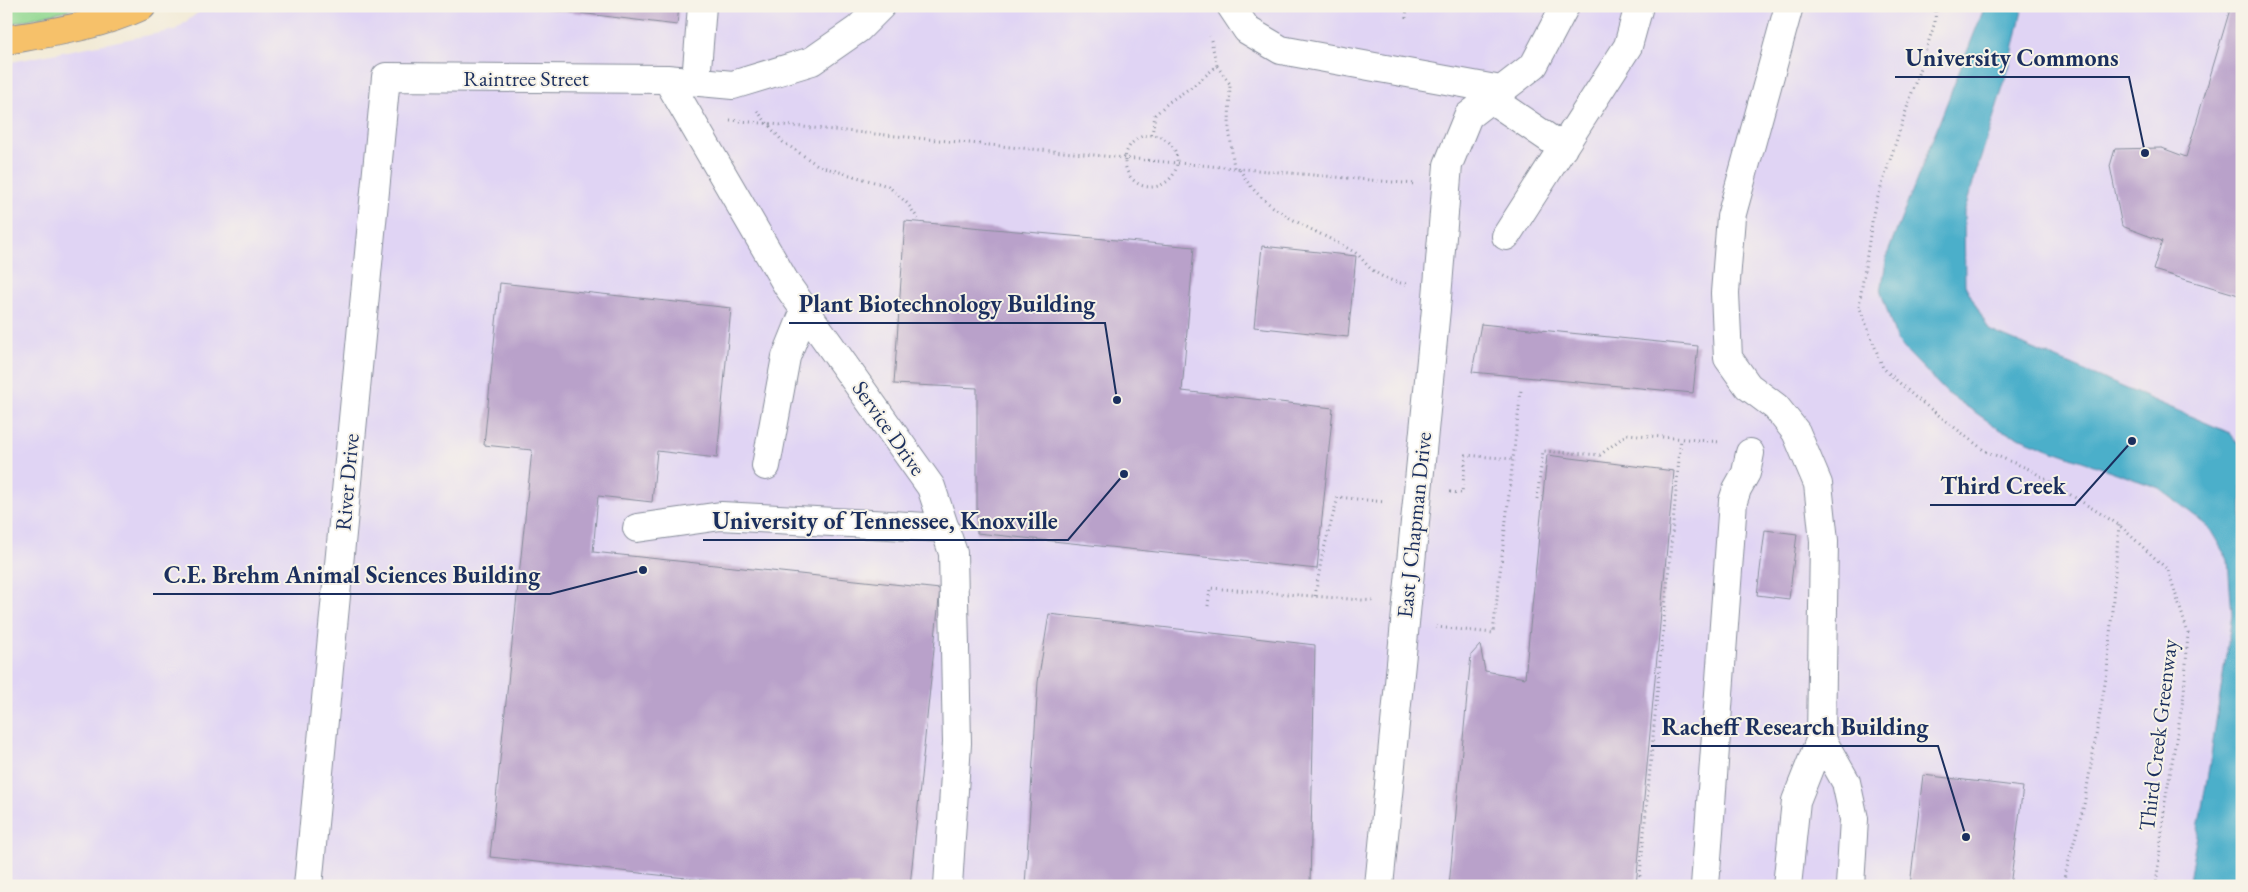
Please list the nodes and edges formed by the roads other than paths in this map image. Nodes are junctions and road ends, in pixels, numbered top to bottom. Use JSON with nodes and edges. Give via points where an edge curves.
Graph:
{"nodes":[{"id":1,"x":142,"y":6,"type":"edge"},
{"id":2,"x":702,"y":6,"type":"edge"},
{"id":3,"x":881,"y":6,"type":"edge"},
{"id":4,"x":1231,"y":6,"type":"edge"},
{"id":5,"x":1565,"y":6,"type":"edge"},
{"id":6,"x":1639,"y":6,"type":"edge"},
{"id":7,"x":1790,"y":6,"type":"edge"},
{"id":8,"x":6,"y":40,"type":"edge"},
{"id":9,"x":386,"y":78,"type":"joint"},
{"id":10,"x":667,"y":78,"type":"junction"},
{"id":11,"x":696,"y":81,"type":"junction"},
{"id":12,"x":1496,"y":94,"type":"junction"},
{"id":13,"x":1563,"y":148,"type":"junction"},
{"id":14,"x":1506,"y":236,"type":"dead end"},
{"id":15,"x":805,"y":310,"type":"junction"},
{"id":16,"x":1750,"y":453,"type":"road end"},
{"id":17,"x":766,"y":466,"type":"dead end"},
{"id":18,"x":638,"y":528,"type":"dead end"},
{"id":19,"x":945,"y":528,"type":"junction"},
{"id":20,"x":1821,"y":738,"type":"junction"},
{"id":21,"x":308,"y":886,"type":"edge"},
{"id":22,"x":948,"y":886,"type":"edge"},
{"id":23,"x":1379,"y":886,"type":"edge"},
{"id":24,"x":1705,"y":886,"type":"edge"},
{"id":25,"x":1787,"y":886,"type":"edge"},
{"id":26,"x":1850,"y":886,"type":"edge"}],
"edges":[{"from":1,"to":8,"type":"highway","via":[[71,29]]},
{"from":2,"to":11,"type":"street"},
{"from":3,"to":11,"type":"street","name":"Raintree Street","via":[[858,29],[812,61],[733,85]]},
{"from":4,"to":12,"type":"street","via":[[1246,30],[1281,50]]},
{"from":5,"to":12,"type":"street","name":"East J Chapman Drive","via":[[1534,65]]},
{"from":6,"to":13,"type":"street","via":[[1628,46]]},
{"from":7,"to":20,"type":"street","via":[[1731,217],[1725,293],[1728,358],[1748,386],[1776,407],[1796,432],[1818,484],[1824,541]]},
{"from":9,"to":10,"type":"street","name":"Raintree Street"},
{"from":9,"to":21,"type":"street","name":"River Drive"},
{"from":10,"to":11,"type":"street","name":"Raintree Street"},
{"from":10,"to":15,"type":"street","name":"Service Drive","via":[[787,285]]},
{"from":12,"to":13,"type":"street"},
{"from":12,"to":23,"type":"street","name":"East J Chapman Drive","via":[[1468,116],[1447,176]]},
{"from":13,"to":14,"type":"street"},
{"from":15,"to":17,"type":"street","via":[[786,356]]},
{"from":15,"to":19,"type":"street","name":"Service Drive","via":[[931,487]]},
{"from":16,"to":24,"type":"street","via":[[1746,473],[1733,501]]},
{"from":18,"to":19,"type":"street","via":[[721,516]]},
{"from":19,"to":22,"type":"street","name":"Service Drive","via":[[953,554],[957,742]]},
{"from":20,"to":25,"type":"street","via":[[1796,802]]},
{"from":20,"to":26,"type":"street","via":[[1846,782],[1854,819]]}]}
